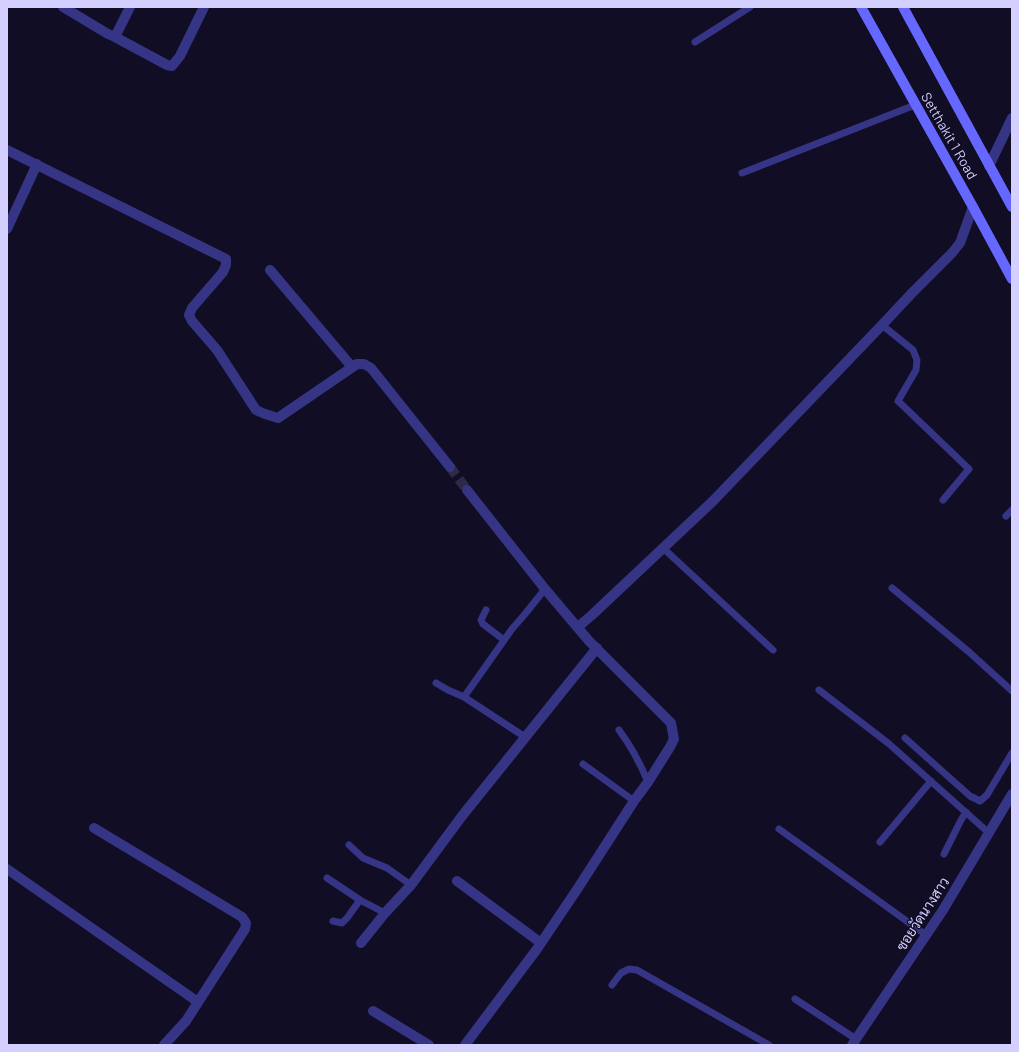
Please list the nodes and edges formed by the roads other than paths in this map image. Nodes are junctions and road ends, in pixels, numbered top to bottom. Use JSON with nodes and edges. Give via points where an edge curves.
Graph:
{"nodes":[{"id":1,"x":62,"y":7,"type":"edge"},
{"id":2,"x":130,"y":7,"type":"edge"},
{"id":3,"x":204,"y":7,"type":"edge"},
{"id":4,"x":750,"y":7,"type":"edge"},
{"id":5,"x":861,"y":7,"type":"edge"},
{"id":6,"x":903,"y":7,"type":"edge"},
{"id":7,"x":116,"y":37,"type":"junction"},
{"id":8,"x":695,"y":42,"type":"dead end"},
{"id":9,"x":915,"y":105,"type":"junction"},
{"id":10,"x":1012,"y":118,"type":"edge"},
{"id":11,"x":7,"y":150,"type":"edge"},
{"id":12,"x":37,"y":164,"type":"junction"},
{"id":13,"x":989,"y":166,"type":"junction"},
{"id":14,"x":742,"y":173,"type":"dead end"},
{"id":15,"x":973,"y":207,"type":"junction"},
{"id":16,"x":1012,"y":207,"type":"edge"},
{"id":17,"x":7,"y":229,"type":"edge"},
{"id":18,"x":270,"y":270,"type":"dead end"},
{"id":19,"x":1012,"y":279,"type":"edge"},
{"id":20,"x":882,"y":325,"type":"junction"},
{"id":21,"x":352,"y":367,"type":"junction"},
{"id":22,"x":450,"y":467,"type":"tunnel mouth"},
{"id":23,"x":467,"y":490,"type":"tunnel mouth"},
{"id":24,"x":943,"y":500,"type":"dead end"},
{"id":25,"x":663,"y":548,"type":"junction"},
{"id":26,"x":892,"y":588,"type":"dead end"},
{"id":27,"x":545,"y":589,"type":"junction"},
{"id":28,"x":486,"y":610,"type":"dead end"},
{"id":29,"x":578,"y":627,"type":"junction"},
{"id":30,"x":504,"y":640,"type":"junction"},
{"id":31,"x":597,"y":648,"type":"junction"},
{"id":32,"x":773,"y":650,"type":"dead end"},
{"id":33,"x":436,"y":683,"type":"dead end"},
{"id":34,"x":819,"y":690,"type":"dead end"},
{"id":35,"x":1012,"y":691,"type":"edge"},
{"id":36,"x":464,"y":697,"type":"junction"},
{"id":37,"x":619,"y":730,"type":"dead end"},
{"id":38,"x":525,"y":737,"type":"junction"},
{"id":39,"x":905,"y":738,"type":"dead end"},
{"id":40,"x":1012,"y":753,"type":"edge"},
{"id":41,"x":583,"y":764,"type":"dead end"},
{"id":42,"x":931,"y":781,"type":"junction"},
{"id":43,"x":648,"y":782,"type":"junction"},
{"id":44,"x":1012,"y":794,"type":"edge"},
{"id":45,"x":634,"y":801,"type":"junction"},
{"id":46,"x":966,"y":812,"type":"junction"},
{"id":47,"x":94,"y":828,"type":"dead end"},
{"id":48,"x":779,"y":829,"type":"dead end"},
{"id":49,"x":989,"y":833,"type":"junction"},
{"id":50,"x":880,"y":842,"type":"dead end"},
{"id":51,"x":349,"y":845,"type":"dead end"},
{"id":52,"x":944,"y":854,"type":"dead end"},
{"id":53,"x":7,"y":869,"type":"edge"},
{"id":54,"x":327,"y":878,"type":"dead end"},
{"id":55,"x":457,"y":881,"type":"dead end"},
{"id":56,"x":411,"y":885,"type":"junction"},
{"id":57,"x":360,"y":900,"type":"junction"},
{"id":58,"x":385,"y":913,"type":"junction"},
{"id":59,"x":333,"y":921,"type":"dead end"},
{"id":60,"x":926,"y":936,"type":"junction"},
{"id":61,"x":361,"y":943,"type":"dead end"},
{"id":62,"x":540,"y":943,"type":"junction"},
{"id":63,"x":612,"y":985,"type":"dead end"},
{"id":64,"x":795,"y":999,"type":"dead end"},
{"id":65,"x":198,"y":1002,"type":"junction"},
{"id":66,"x":373,"y":1011,"type":"dead end"},
{"id":67,"x":854,"y":1042,"type":"edge"},
{"id":68,"x":164,"y":1045,"type":"edge"},
{"id":69,"x":429,"y":1045,"type":"edge"},
{"id":70,"x":465,"y":1045,"type":"edge"},
{"id":71,"x":769,"y":1045,"type":"edge"}],
"edges":[{"from":1,"to":7,"type":"street"},
{"from":2,"to":7,"type":"street"},
{"from":3,"to":7,"type":"street","via":[[180,56],[172,66]]},
{"from":4,"to":8,"type":"lane"},
{"from":5,"to":9,"type":"main road","name":"Setthakit 1 Road"},
{"from":6,"to":13,"type":"main road","name":"Setthakit 1 Road"},
{"from":9,"to":14,"type":"lane"},
{"from":9,"to":15,"type":"main road","name":"Setthakit 1 Road"},
{"from":10,"to":13,"type":"street"},
{"from":11,"to":12,"type":"street"},
{"from":12,"to":17,"type":"street"},
{"from":12,"to":21,"type":"street","via":[[226,259],[223,272],[189,315],[218,350],[256,410],[278,418]]},
{"from":13,"to":16,"type":"main road","name":"Setthakit 1 Road"},
{"from":15,"to":19,"type":"main road","name":"Setthakit 1 Road"},
{"from":15,"to":20,"type":"street","via":[[957,248]]},
{"from":18,"to":21,"type":"street"},
{"from":20,"to":24,"type":"lane","via":[[913,350],[916,360],[916,370],[898,401],[969,469]]},
{"from":20,"to":25,"type":"street","via":[[713,501]]},
{"from":21,"to":22,"type":"street","via":[[364,364],[371,368]]},
{"from":23,"to":27,"type":"street"},
{"from":25,"to":29,"type":"street"},
{"from":25,"to":32,"type":"lane"},
{"from":26,"to":35,"type":"lane"},
{"from":27,"to":29,"type":"street"},
{"from":27,"to":30,"type":"lane"},
{"from":28,"to":30,"type":"lane","via":[[481,620],[483,624]]},
{"from":29,"to":31,"type":"street"},
{"from":30,"to":36,"type":"lane"},
{"from":31,"to":38,"type":"street"},
{"from":31,"to":43,"type":"street","via":[[671,723],[674,739]]},
{"from":33,"to":36,"type":"lane"},
{"from":34,"to":42,"type":"lane","via":[[888,742]]},
{"from":36,"to":38,"type":"lane"},
{"from":37,"to":43,"type":"lane","via":[[629,743]]},
{"from":38,"to":56,"type":"street"},
{"from":39,"to":40,"type":"lane","via":[[970,796],[980,801],[987,795]]},
{"from":41,"to":45,"type":"lane"},
{"from":42,"to":46,"type":"lane"},
{"from":42,"to":50,"type":"lane"},
{"from":43,"to":45,"type":"street"},
{"from":44,"to":49,"type":"street","name":"ซอยวัดนางสาว"},
{"from":45,"to":62,"type":"street"},
{"from":46,"to":49,"type":"lane"},
{"from":46,"to":52,"type":"lane"},
{"from":47,"to":65,"type":"street","via":[[242,918],[246,923],[245,929]]},
{"from":48,"to":60,"type":"lane"},
{"from":49,"to":60,"type":"street","name":"ซอยวัดนางสาว"},
{"from":51,"to":56,"type":"lane","via":[[363,858],[387,868]]},
{"from":53,"to":65,"type":"street"},
{"from":54,"to":57,"type":"lane"},
{"from":55,"to":62,"type":"street"},
{"from":56,"to":58,"type":"street"},
{"from":57,"to":58,"type":"lane"},
{"from":57,"to":59,"type":"lane","via":[[342,923]]},
{"from":58,"to":61,"type":"street"},
{"from":60,"to":67,"type":"street","name":"ซอยวัดนางสาว"},
{"from":62,"to":70,"type":"street"},
{"from":63,"to":71,"type":"lane","via":[[621,973],[629,968],[637,970]]},
{"from":64,"to":67,"type":"lane"},
{"from":65,"to":68,"type":"street","via":[[186,1021]]},
{"from":66,"to":69,"type":"street"}]}
